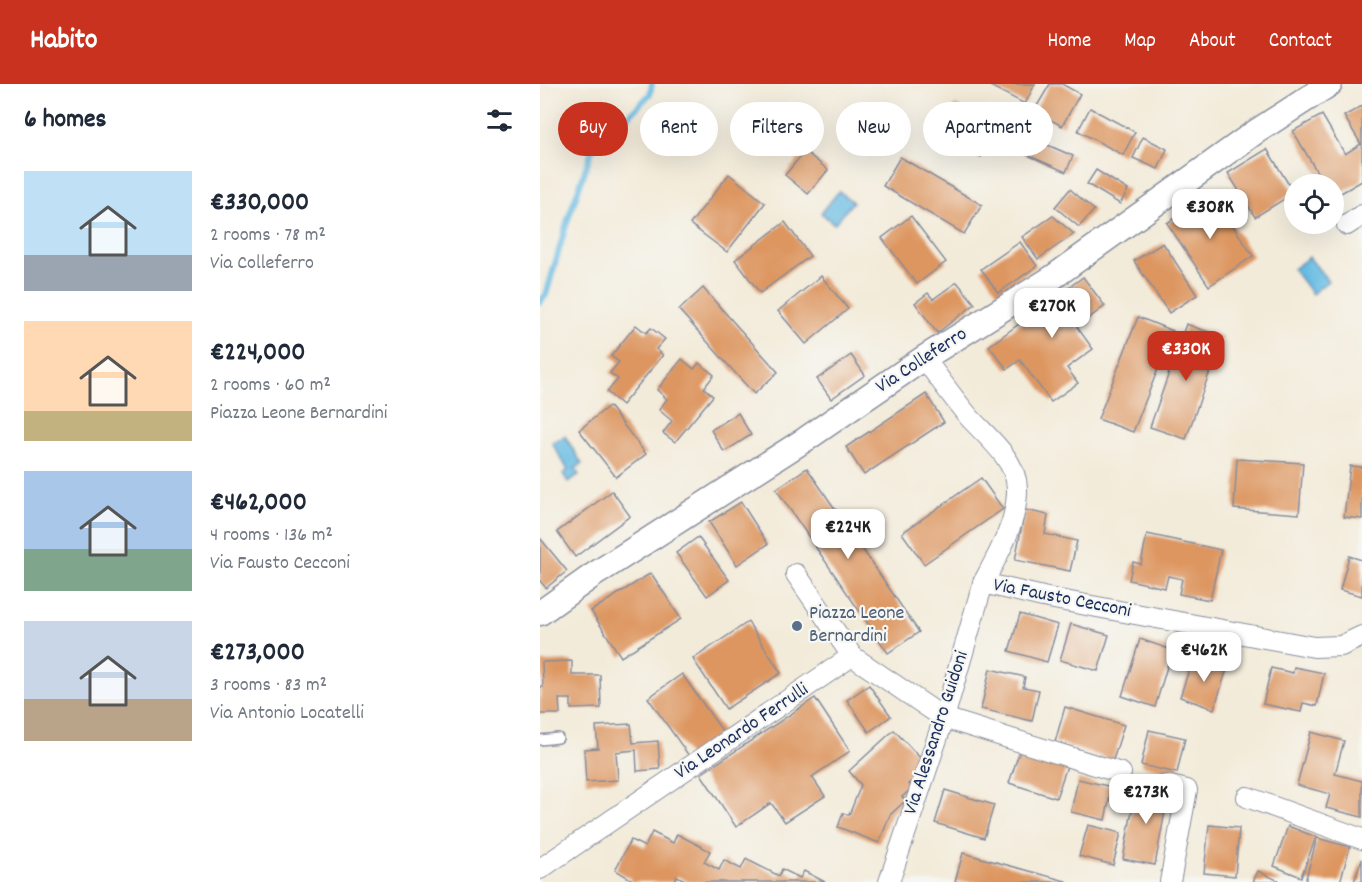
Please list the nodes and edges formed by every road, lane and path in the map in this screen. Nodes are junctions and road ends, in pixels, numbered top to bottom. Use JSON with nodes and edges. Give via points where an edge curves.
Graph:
{"nodes":[{"id":1,"x":1330,"y":84,"type":"edge"},
{"id":2,"x":924,"y":358,"type":"junction"},
{"id":3,"x":796,"y":574,"type":"dead end"},
{"id":4,"x":983,"y":583,"type":"junction"},
{"id":5,"x":540,"y":613,"type":"edge"},
{"id":6,"x":1362,"y":636,"type":"edge"},
{"id":7,"x":852,"y":656,"type":"junction"},
{"id":8,"x":944,"y":718,"type":"junction"},
{"id":9,"x":558,"y":738,"type":"dead end"},
{"id":10,"x":540,"y":740,"type":"edge"},
{"id":11,"x":1120,"y":773,"type":"dead end"},
{"id":12,"x":1166,"y":785,"type":"dead end"},
{"id":13,"x":1247,"y":797,"type":"dead end"},
{"id":14,"x":1362,"y":839,"type":"edge"},
{"id":15,"x":540,"y":869,"type":"edge"},
{"id":16,"x":889,"y":882,"type":"edge"},
{"id":17,"x":1170,"y":882,"type":"edge"}],
"edges":[{"from":1,"to":2,"type":"street","name":"Via Colleferro","via":[[1254,133],[1060,272]]},
{"from":2,"to":4,"type":"street","name":"Via Fausto Cecconi","via":[[1002,453],[1015,480],[1012,519]]},
{"from":2,"to":5,"type":"street","name":"Via Colleferro"},
{"from":3,"to":7,"type":"street"},
{"from":4,"to":6,"type":"street","name":"Via Fausto Cecconi","via":[[1314,647],[1341,646]]},
{"from":4,"to":8,"type":"street","name":"Via Alessandro Guidoni"},
{"from":7,"to":8,"type":"street"},
{"from":7,"to":15,"type":"street","name":"Via Leonardo Ferrulli"},
{"from":8,"to":11,"type":"street"},
{"from":8,"to":16,"type":"street","name":"Via Alessandro Guidoni"},
{"from":9,"to":10,"type":"lane"},
{"from":12,"to":17,"type":"street","via":[[1187,790]]},
{"from":13,"to":14,"type":"street"}]}
